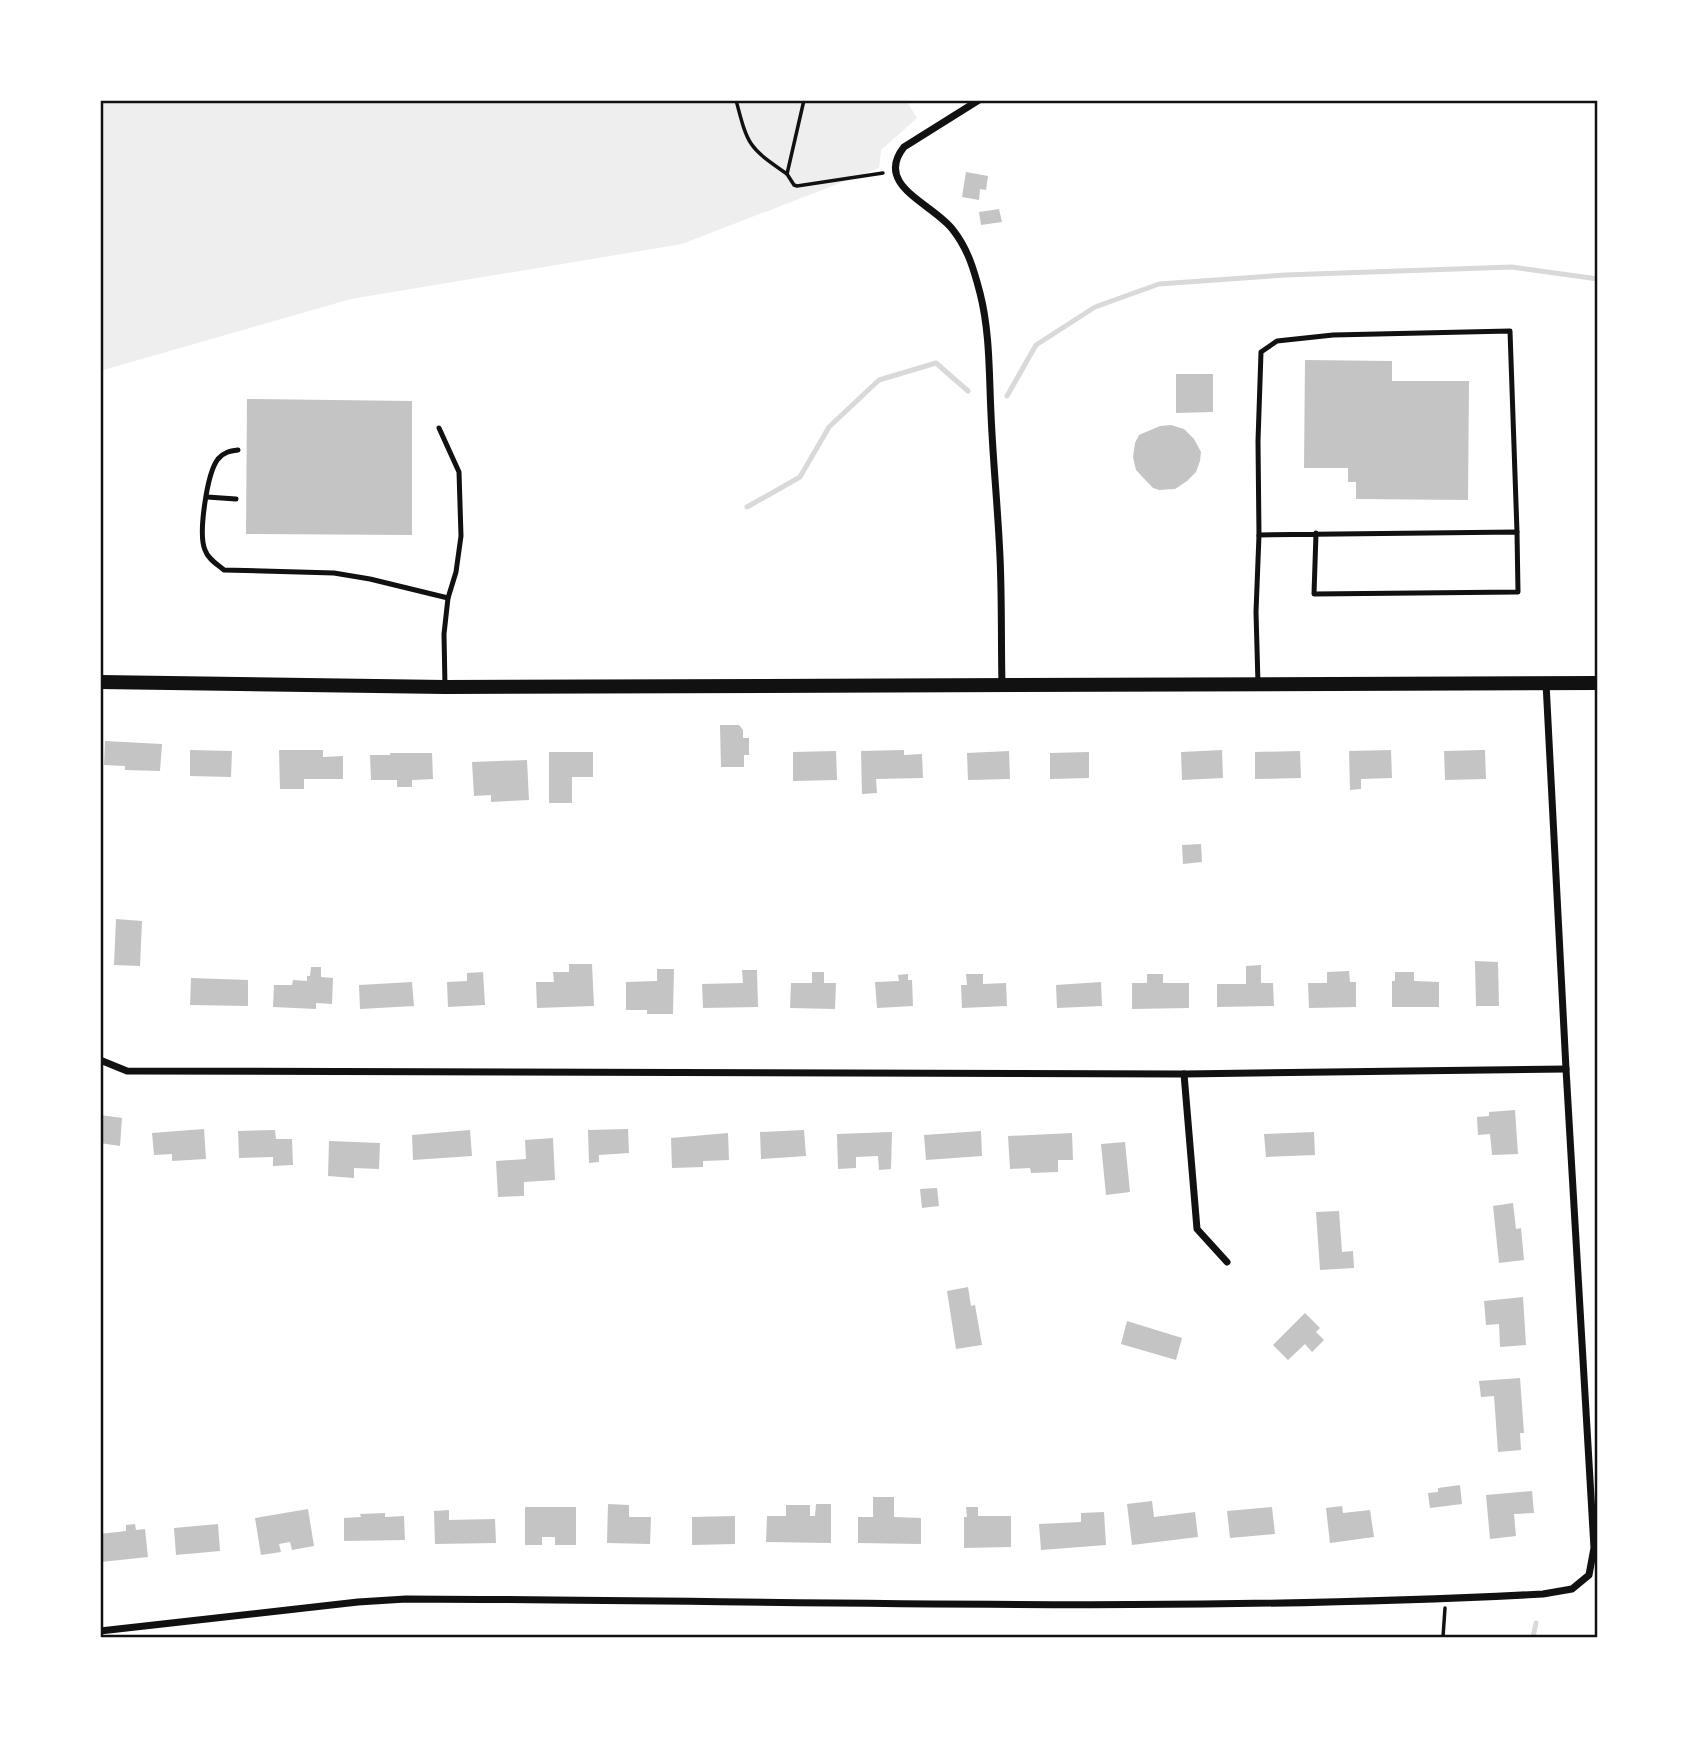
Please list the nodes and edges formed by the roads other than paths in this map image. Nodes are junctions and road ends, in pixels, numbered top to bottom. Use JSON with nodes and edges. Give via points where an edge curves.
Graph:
{"nodes":[{"id":1,"x":979,"y":100,"type":"edge"},
{"id":2,"x":439,"y":428,"type":"dead end"},
{"id":3,"x":238,"y":450,"type":"dead end"},
{"id":4,"x":206,"y":497,"type":"junction"},
{"id":5,"x":236,"y":499,"type":"dead end"},
{"id":6,"x":1517,"y":531,"type":"junction"},
{"id":7,"x":1316,"y":534,"type":"junction"},
{"id":8,"x":1259,"y":536,"type":"junction"},
{"id":9,"x":447,"y":598,"type":"junction"},
{"id":10,"x":100,"y":682,"type":"edge"},
{"id":11,"x":1546,"y":683,"type":"junction"},
{"id":12,"x":1598,"y":683,"type":"edge"},
{"id":13,"x":1258,"y":684,"type":"junction"},
{"id":14,"x":1002,"y":685,"type":"junction"},
{"id":15,"x":445,"y":687,"type":"junction"},
{"id":16,"x":100,"y":1060,"type":"edge"},
{"id":17,"x":1566,"y":1069,"type":"junction"},
{"id":18,"x":1184,"y":1074,"type":"junction"},
{"id":19,"x":1227,"y":1262,"type":"dead end"},
{"id":20,"x":100,"y":1631,"type":"edge"}],
"edges":[{"from":1,"to":14,"type":"street","via":[[904,147],[895,171],[901,186],[939,215],[960,239],[981,298],[996,484]]},
{"from":2,"to":9,"type":"lane","via":[[459,472],[461,536]]},
{"from":3,"to":4,"type":"lane","via":[[219,458]]},
{"from":4,"to":5,"type":"lane"},
{"from":4,"to":9,"type":"lane","via":[[205,550],[224,570],[334,573]]},
{"from":6,"to":7,"type":"lane"},
{"from":6,"to":7,"type":"lane","via":[[1518,592],[1314,594]]},
{"from":6,"to":8,"type":"lane","via":[[1510,331],[1333,335],[1277,341],[1261,352]]},
{"from":7,"to":8,"type":"lane"},
{"from":8,"to":13,"type":"lane"},
{"from":9,"to":15,"type":"lane"},
{"from":10,"to":15,"type":"main road"},
{"from":11,"to":12,"type":"main road"},
{"from":11,"to":13,"type":"main road"},
{"from":11,"to":17,"type":"street"},
{"from":13,"to":14,"type":"main road"},
{"from":14,"to":15,"type":"main road"},
{"from":16,"to":18,"type":"street","via":[[127,1071]]},
{"from":17,"to":18,"type":"street"},
{"from":17,"to":20,"type":"street","via":[[1594,1548],[1589,1575],[1572,1589],[1330,1604],[406,1599]]},
{"from":18,"to":19,"type":"street","via":[[1197,1229]]}]}
